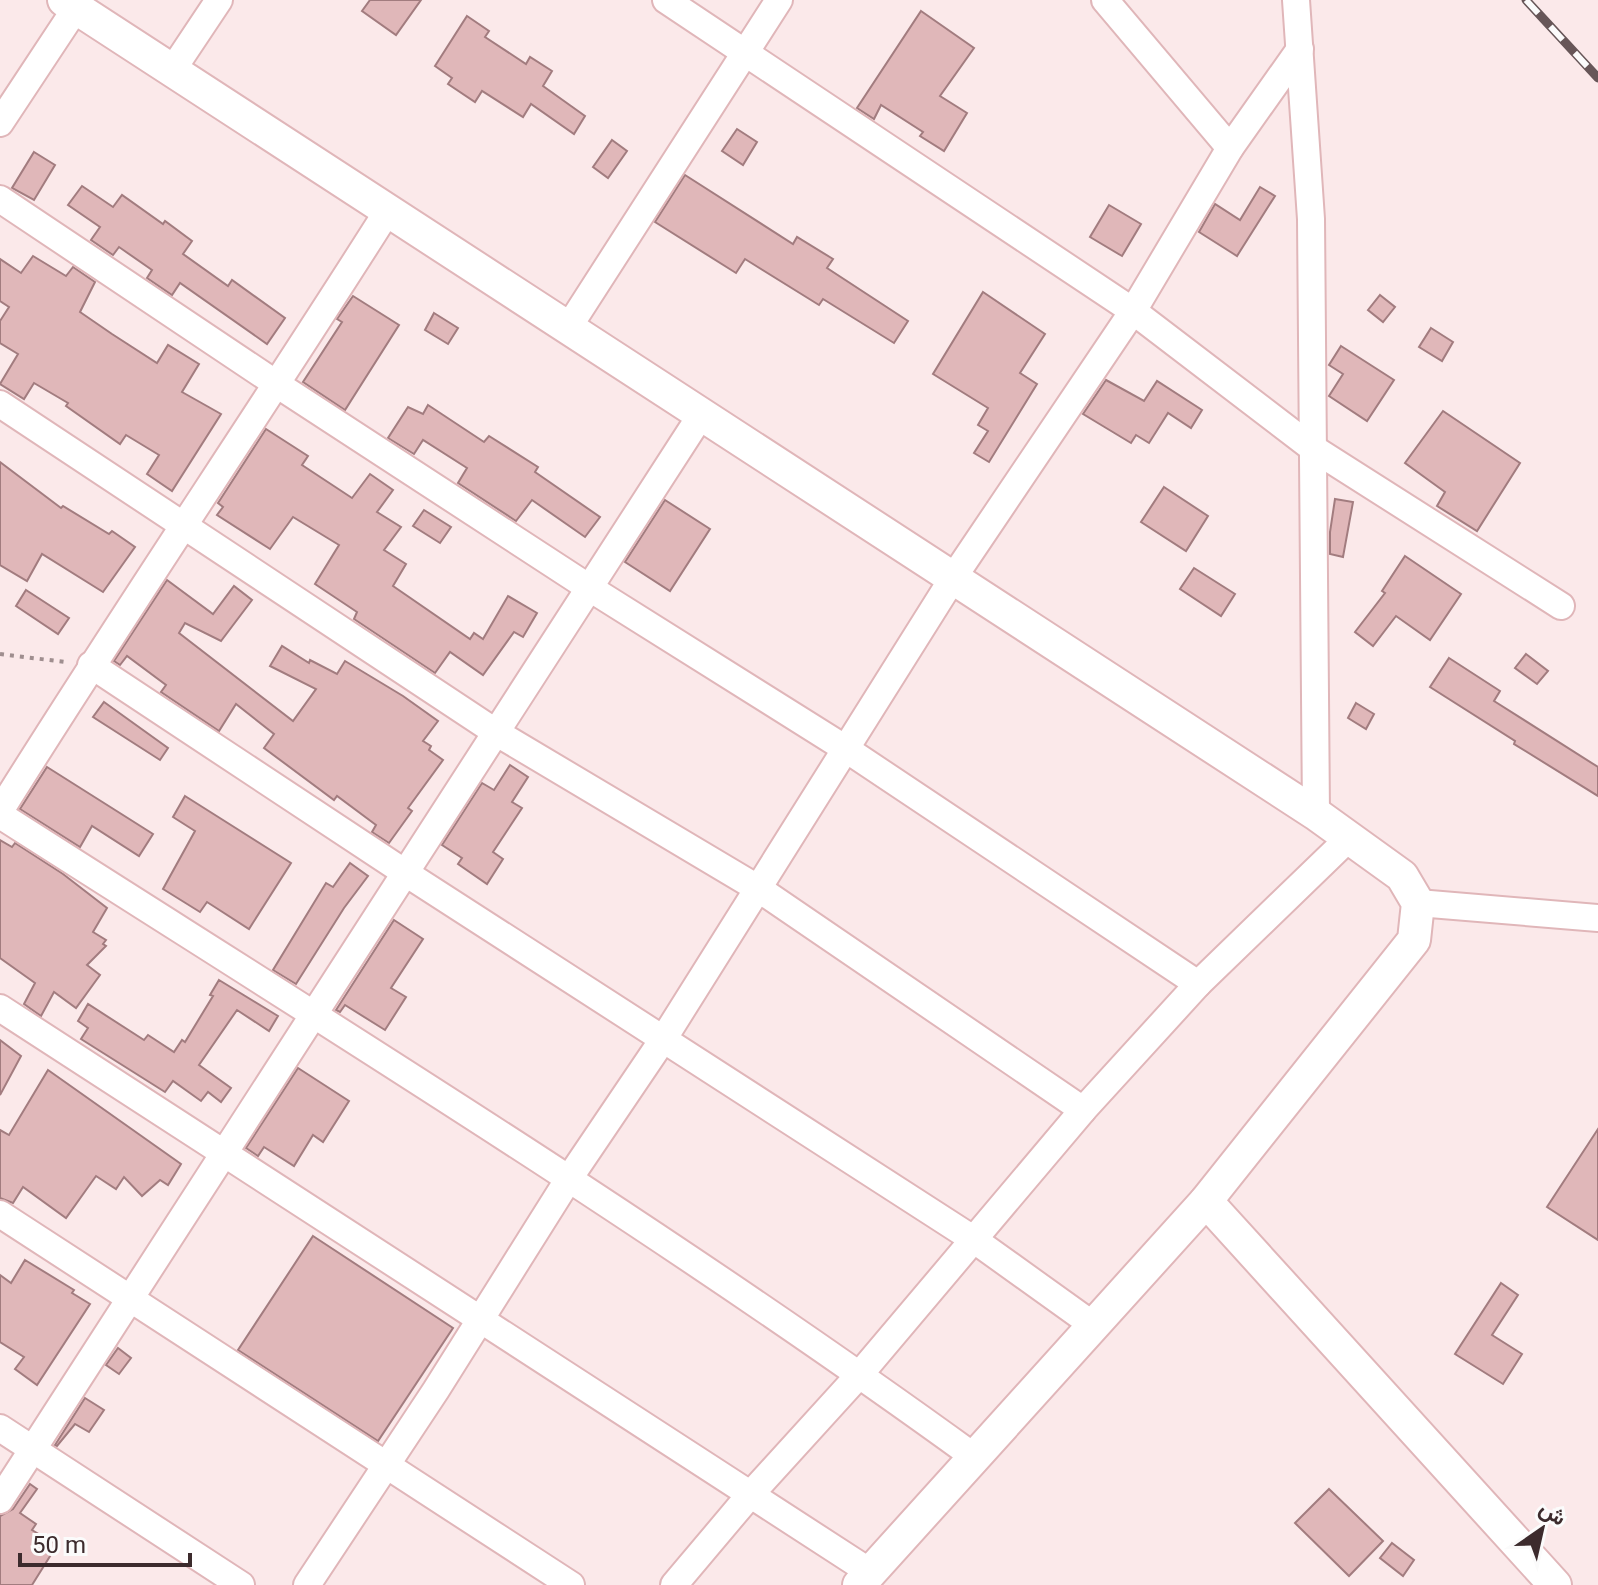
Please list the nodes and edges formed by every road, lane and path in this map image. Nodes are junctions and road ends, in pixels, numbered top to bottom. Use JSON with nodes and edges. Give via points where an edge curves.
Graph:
{"nodes":[{"id":1,"x":219,"y":0,"type":"edge"},
{"id":2,"x":666,"y":0,"type":"edge"},
{"id":3,"x":779,"y":0,"type":"edge"},
{"id":4,"x":1105,"y":0,"type":"edge"},
{"id":5,"x":1296,"y":0,"type":"edge"},
{"id":6,"x":70,"y":4,"type":"edge"},
{"id":7,"x":1300,"y":49,"type":"junction"},
{"id":8,"x":745,"y":52,"type":"junction"},
{"id":9,"x":173,"y":69,"type":"junction"},
{"id":10,"x":0,"y":123,"type":"edge"},
{"id":11,"x":1230,"y":148,"type":"junction"},
{"id":12,"x":0,"y":199,"type":"edge"},
{"id":13,"x":387,"y":212,"type":"junction"},
{"id":14,"x":1133,"y":311,"type":"junction"},
{"id":15,"x":568,"y":328,"type":"junction"},
{"id":16,"x":278,"y":385,"type":"junction"},
{"id":17,"x":0,"y":404,"type":"edge"},
{"id":18,"x":701,"y":415,"type":"junction"},
{"id":19,"x":1311,"y":447,"type":"junction"},
{"id":20,"x":184,"y":524,"type":"junction"},
{"id":21,"x":953,"y":578,"type":"junction"},
{"id":22,"x":588,"y":587,"type":"junction"},
{"id":23,"x":1561,"y":606,"type":"dead end"},
{"id":24,"x":0,"y":654,"type":"edge"},
{"id":25,"x":91,"y":665,"type":"junction"},
{"id":26,"x":497,"y":733,"type":"junction"},
{"id":27,"x":846,"y":749,"type":"junction"},
{"id":28,"x":0,"y":813,"type":"edge"},
{"id":29,"x":1316,"y":814,"type":"junction"},
{"id":30,"x":1349,"y":838,"type":"junction"},
{"id":31,"x":404,"y":872,"type":"junction"},
{"id":32,"x":759,"y":889,"type":"junction"},
{"id":33,"x":1418,"y":903,"type":"junction"},
{"id":34,"x":1598,"y":918,"type":"edge"},
{"id":35,"x":1198,"y":984,"type":"junction"},
{"id":36,"x":0,"y":1008,"type":"edge"},
{"id":37,"x":314,"y":1015,"type":"junction"},
{"id":38,"x":664,"y":1038,"type":"junction"},
{"id":39,"x":1083,"y":1110,"type":"junction"},
{"id":40,"x":224,"y":1156,"type":"junction"},
{"id":41,"x":568,"y":1180,"type":"junction"},
{"id":42,"x":1206,"y":1201,"type":"junction"},
{"id":43,"x":0,"y":1214,"type":"edge"},
{"id":44,"x":973,"y":1239,"type":"junction"},
{"id":45,"x":129,"y":1300,"type":"junction"},
{"id":46,"x":479,"y":1321,"type":"junction"},
{"id":47,"x":1093,"y":1325,"type":"junction"},
{"id":48,"x":860,"y":1374,"type":"junction"},
{"id":49,"x":0,"y":1428,"type":"edge"},
{"id":50,"x":33,"y":1450,"type":"junction"},
{"id":51,"x":973,"y":1456,"type":"junction"},
{"id":52,"x":387,"y":1465,"type":"junction"},
{"id":53,"x":749,"y":1496,"type":"junction"},
{"id":54,"x":0,"y":1500,"type":"edge"},
{"id":55,"x":864,"y":1579,"type":"edge"},
{"id":56,"x":241,"y":1585,"type":"edge"},
{"id":57,"x":307,"y":1585,"type":"edge"},
{"id":58,"x":571,"y":1585,"type":"edge"},
{"id":59,"x":674,"y":1585,"type":"edge"},
{"id":60,"x":1555,"y":1585,"type":"edge"}],
"edges":[{"from":1,"to":9,"type":"street"},
{"from":2,"to":8,"type":"street"},
{"from":3,"to":8,"type":"street"},
{"from":4,"to":11,"type":"street"},
{"from":5,"to":7,"type":"street"},
{"from":6,"to":9,"type":"street"},
{"from":6,"to":10,"type":"street"},
{"from":7,"to":11,"type":"street"},
{"from":7,"to":19,"type":"street","via":[[1311,219]]},
{"from":8,"to":14,"type":"street"},
{"from":8,"to":15,"type":"street"},
{"from":9,"to":13,"type":"street"},
{"from":11,"to":14,"type":"street"},
{"from":12,"to":16,"type":"street"},
{"from":13,"to":15,"type":"street"},
{"from":13,"to":16,"type":"street"},
{"from":14,"to":19,"type":"street"},
{"from":14,"to":21,"type":"street"},
{"from":15,"to":18,"type":"street"},
{"from":16,"to":20,"type":"street"},
{"from":16,"to":22,"type":"street"},
{"from":17,"to":20,"type":"street"},
{"from":18,"to":21,"type":"street"},
{"from":18,"to":22,"type":"street"},
{"from":19,"to":23,"type":"street"},
{"from":19,"to":29,"type":"street"},
{"from":20,"to":25,"type":"street"},
{"from":20,"to":26,"type":"street"},
{"from":21,"to":27,"type":"street"},
{"from":21,"to":29,"type":"street"},
{"from":22,"to":26,"type":"street"},
{"from":22,"to":27,"type":"street"},
{"from":24,"to":25,"type":"path"},
{"from":25,"to":28,"type":"street"},
{"from":25,"to":31,"type":"street"},
{"from":26,"to":31,"type":"street"},
{"from":26,"to":32,"type":"street"},
{"from":27,"to":32,"type":"street"},
{"from":27,"to":35,"type":"street"},
{"from":28,"to":37,"type":"street"},
{"from":29,"to":30,"type":"street"},
{"from":30,"to":33,"type":"street","via":[[1402,876]]},
{"from":30,"to":35,"type":"street"},
{"from":31,"to":37,"type":"street"},
{"from":31,"to":38,"type":"street"},
{"from":32,"to":38,"type":"street"},
{"from":32,"to":39,"type":"street"},
{"from":33,"to":34,"type":"street"},
{"from":33,"to":42,"type":"street","via":[[1414,940]]},
{"from":35,"to":39,"type":"street"},
{"from":36,"to":40,"type":"street"},
{"from":37,"to":40,"type":"street"},
{"from":37,"to":41,"type":"street"},
{"from":38,"to":41,"type":"street"},
{"from":38,"to":44,"type":"street"},
{"from":39,"to":44,"type":"street"},
{"from":40,"to":45,"type":"street"},
{"from":40,"to":46,"type":"street"},
{"from":41,"to":46,"type":"street"},
{"from":41,"to":48,"type":"street"},
{"from":42,"to":47,"type":"street"},
{"from":42,"to":60,"type":"street"},
{"from":43,"to":45,"type":"street"},
{"from":44,"to":47,"type":"street"},
{"from":44,"to":48,"type":"street"},
{"from":45,"to":50,"type":"street"},
{"from":45,"to":52,"type":"street"},
{"from":46,"to":52,"type":"street"},
{"from":46,"to":53,"type":"street"},
{"from":47,"to":51,"type":"street"},
{"from":48,"to":51,"type":"street"},
{"from":48,"to":53,"type":"street"},
{"from":49,"to":50,"type":"street"},
{"from":50,"to":54,"type":"street"},
{"from":50,"to":56,"type":"street"},
{"from":51,"to":55,"type":"street"},
{"from":52,"to":57,"type":"street"},
{"from":52,"to":58,"type":"street"},
{"from":53,"to":55,"type":"street"},
{"from":53,"to":59,"type":"street"}]}
